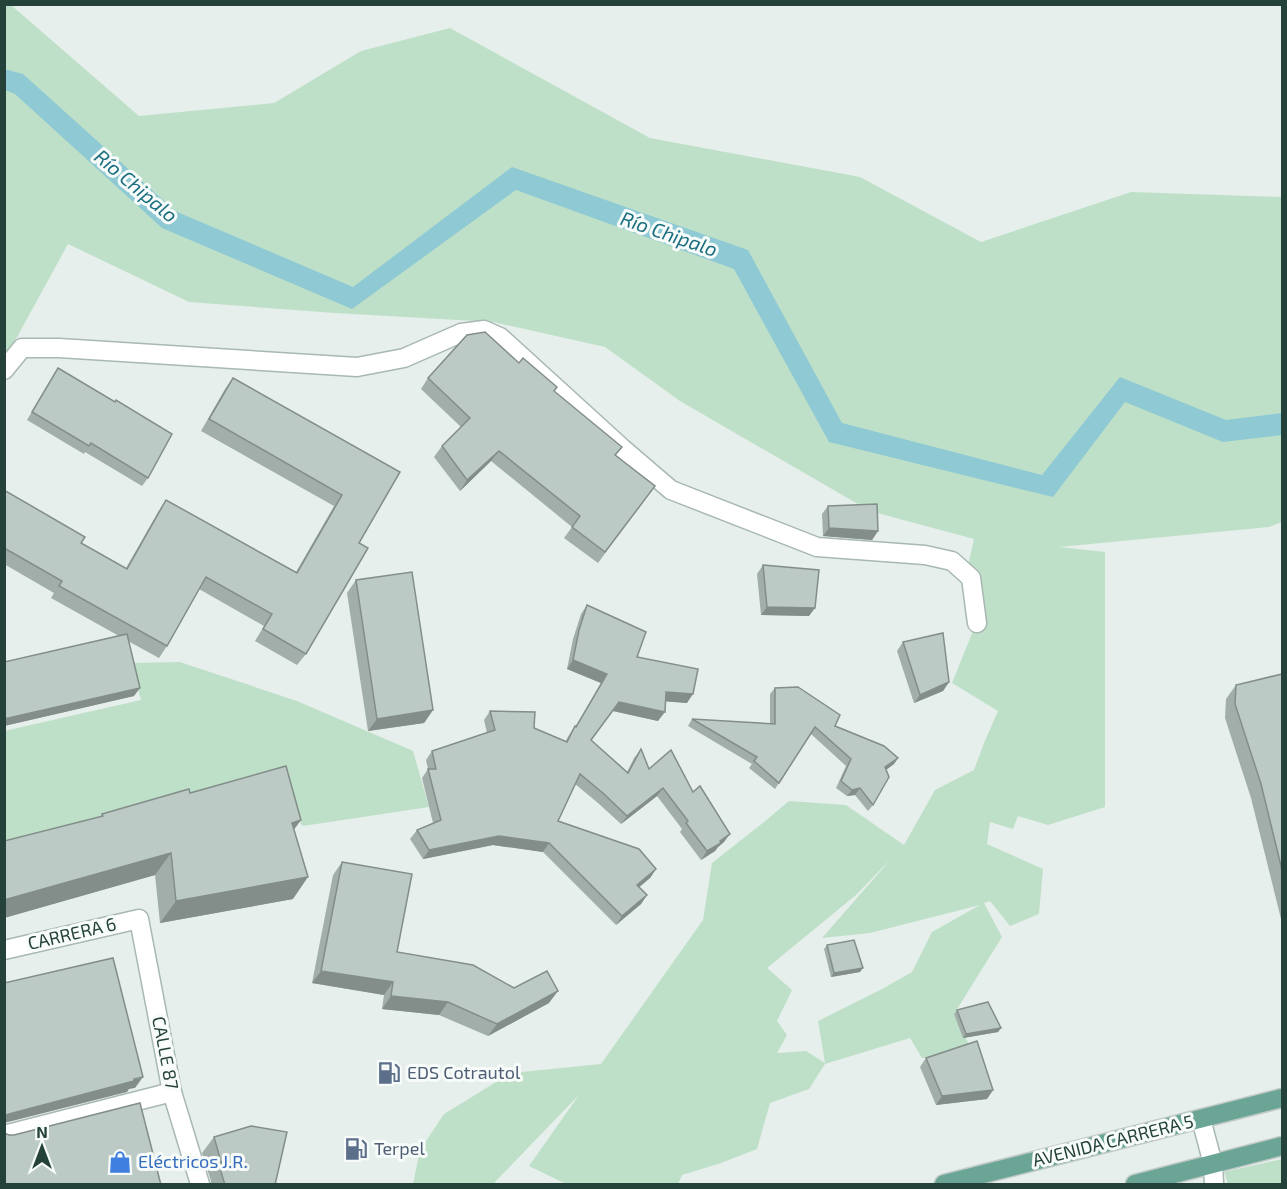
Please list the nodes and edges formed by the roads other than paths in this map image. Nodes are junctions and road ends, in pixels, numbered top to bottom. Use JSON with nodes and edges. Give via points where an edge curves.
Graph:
{"nodes":[{"id":1,"x":4,"y":370,"type":"edge"},
{"id":2,"x":977,"y":623,"type":"dead end"},
{"id":3,"x":139,"y":919,"type":"joint"},
{"id":4,"x":4,"y":950,"type":"edge"},
{"id":5,"x":172,"y":1092,"type":"junction"},
{"id":6,"x":1282,"y":1098,"type":"edge"},
{"id":7,"x":1201,"y":1119,"type":"junction"},
{"id":8,"x":4,"y":1135,"type":"edge"},
{"id":9,"x":1282,"y":1146,"type":"edge"},
{"id":10,"x":1214,"y":1164,"type":"junction"},
{"id":11,"x":200,"y":1185,"type":"edge"},
{"id":12,"x":944,"y":1185,"type":"edge"},
{"id":13,"x":1135,"y":1185,"type":"edge"},
{"id":14,"x":1214,"y":1185,"type":"edge"}],
"edges":[{"from":1,"to":2,"type":"street","via":[[22,348],[357,367],[404,358],[461,333],[484,330],[500,337],[671,490],[817,548],[925,555],[952,561],[971,578]]},
{"from":3,"to":4,"type":"street","name":"CARRERA 6"},
{"from":3,"to":5,"type":"street","name":"CALLE 87"},
{"from":5,"to":8,"type":"street"},
{"from":5,"to":11,"type":"street","name":"CALLE 87"},
{"from":6,"to":7,"type":"main road","name":"AVENIDA CARRERA 5"},
{"from":7,"to":10,"type":"street"},
{"from":7,"to":12,"type":"main road","name":"AVENIDA CARRERA 5"},
{"from":9,"to":10,"type":"main road"},
{"from":10,"to":13,"type":"main road"},
{"from":10,"to":14,"type":"street"}]}
